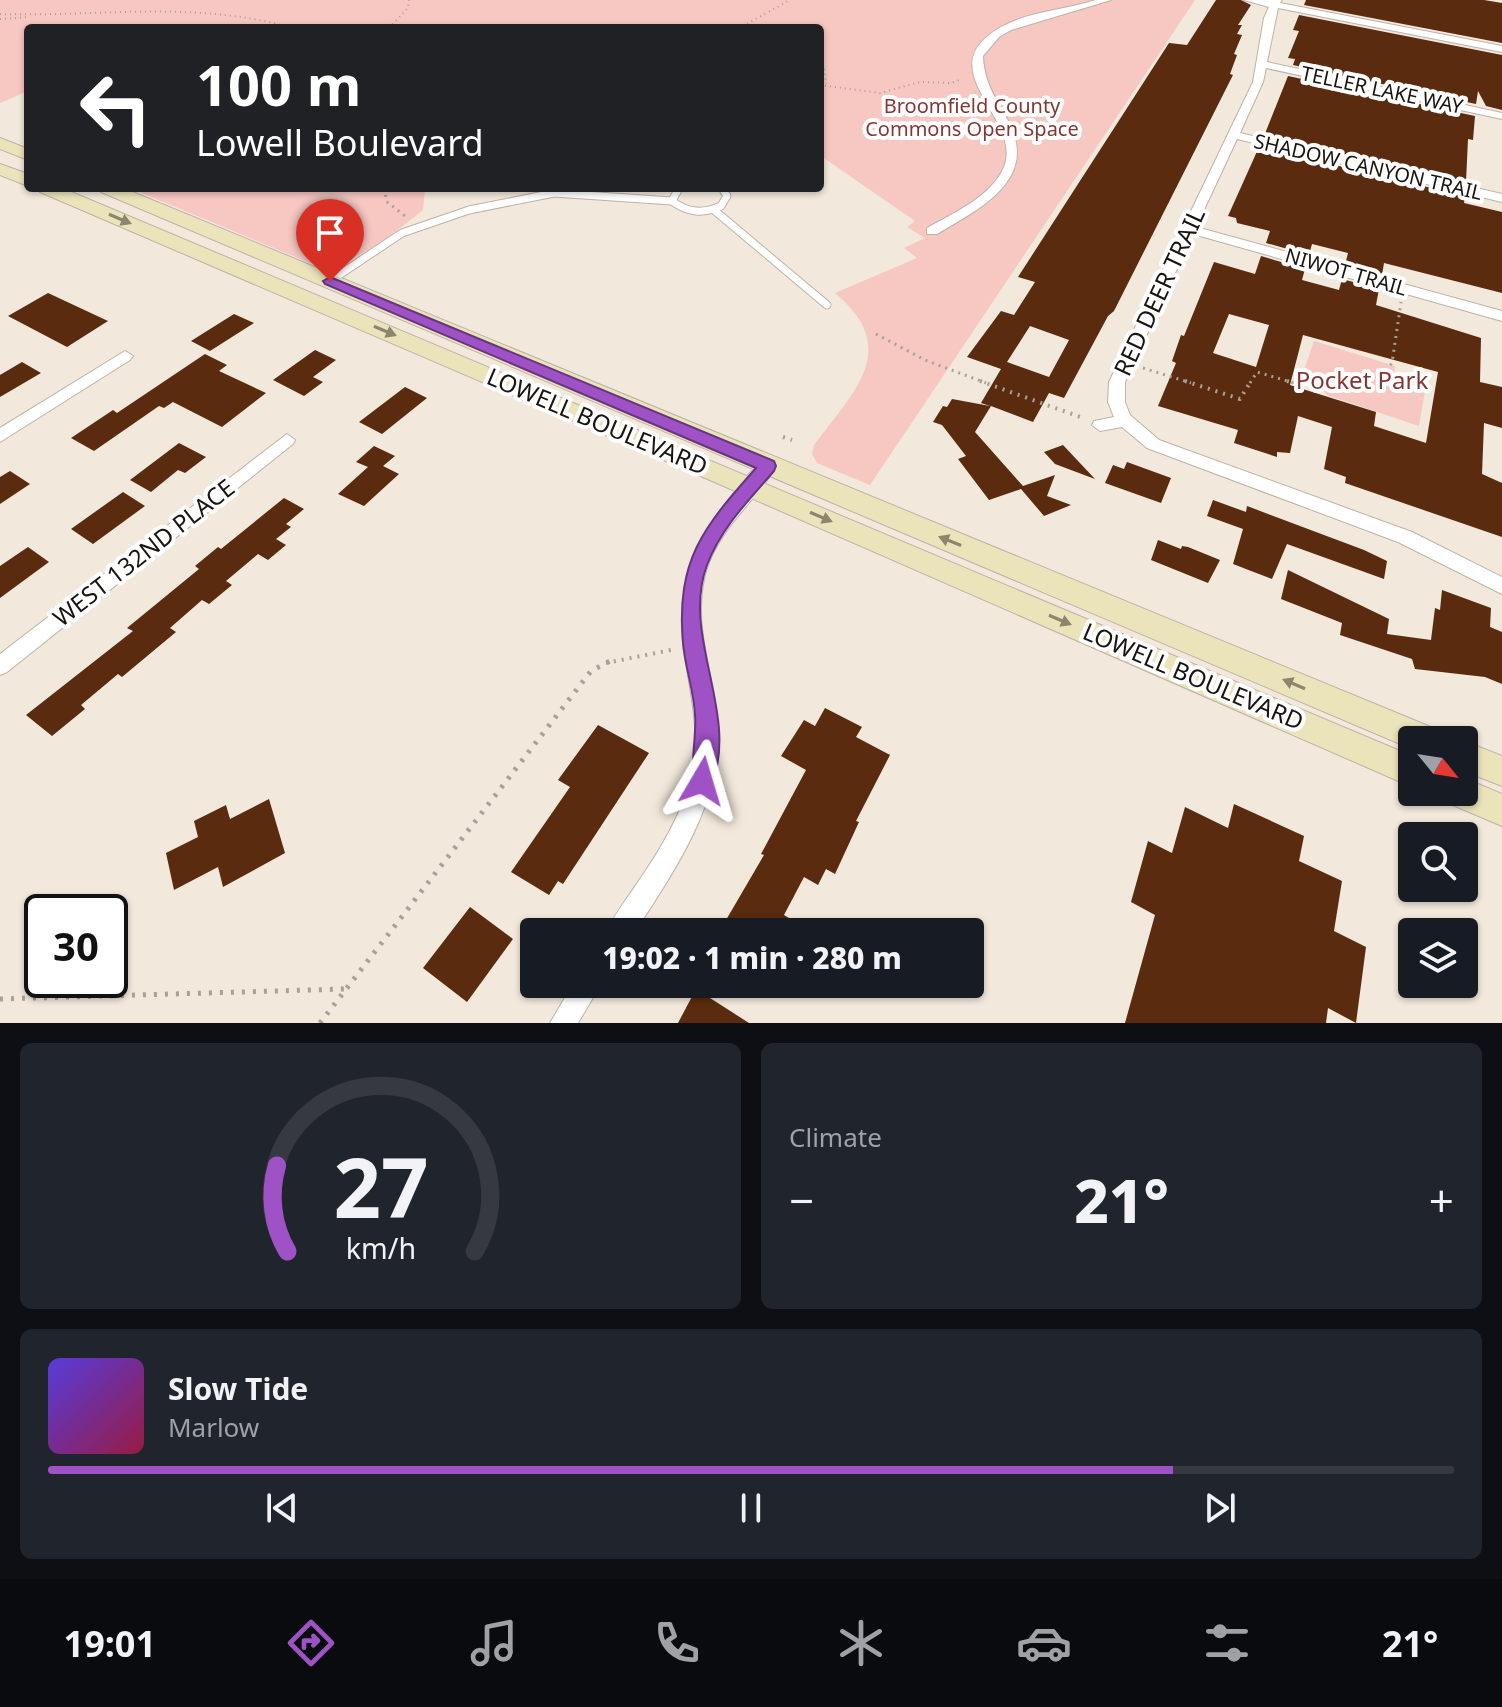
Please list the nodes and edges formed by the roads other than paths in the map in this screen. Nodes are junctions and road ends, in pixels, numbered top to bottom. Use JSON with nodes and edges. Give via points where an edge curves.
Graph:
{"nodes":[{"id":1,"x":1106,"y":0,"type":"edge"},
{"id":2,"x":1249,"y":0,"type":"edge"},
{"id":3,"x":1276,"y":2,"type":"edge"},
{"id":4,"x":1502,"y":49,"type":"edge"},
{"id":5,"x":1262,"y":64,"type":"junction"},
{"id":6,"x":1502,"y":116,"type":"edge"},
{"id":7,"x":1233,"y":135,"type":"junction"},
{"id":8,"x":0,"y":143,"type":"edge"},
{"id":9,"x":24,"y":150,"type":"edge"},
{"id":10,"x":0,"y":169,"type":"edge"},
{"id":11,"x":24,"y":179,"type":"edge"},
{"id":12,"x":57,"y":192,"type":"edge"},
{"id":13,"x":117,"y":192,"type":"edge"},
{"id":14,"x":677,"y":192,"type":"edge"},
{"id":15,"x":724,"y":192,"type":"edge"},
{"id":16,"x":1502,"y":198,"type":"edge"},
{"id":17,"x":672,"y":201,"type":"junction"},
{"id":18,"x":714,"y":210,"type":"junction"},
{"id":19,"x":1189,"y":229,"type":"junction"},
{"id":20,"x":932,"y":231,"type":"dead end"},
{"id":21,"x":210,"y":257,"type":"junction"},
{"id":22,"x":330,"y":281,"type":"junction"},
{"id":23,"x":827,"y":305,"type":"dead end"},
{"id":24,"x":1502,"y":316,"type":"edge"},
{"id":25,"x":125,"y":356,"type":"dead end"},
{"id":26,"x":1124,"y":421,"type":"junction"},
{"id":27,"x":1100,"y":425,"type":"road end"},
{"id":28,"x":0,"y":436,"type":"edge"},
{"id":29,"x":287,"y":440,"type":"dead end"},
{"id":30,"x":758,"y":476,"type":"junction"},
{"id":31,"x":1502,"y":586,"type":"edge"},
{"id":32,"x":0,"y":666,"type":"edge"},
{"id":33,"x":1398,"y":729,"type":"edge"},
{"id":34,"x":1478,"y":762,"type":"edge"},
{"id":35,"x":1398,"y":766,"type":"edge"},
{"id":36,"x":1502,"y":771,"type":"edge"},
{"id":37,"x":1478,"y":800,"type":"edge"},
{"id":38,"x":1502,"y":810,"type":"edge"},
{"id":39,"x":629,"y":918,"type":"edge"},
{"id":40,"x":579,"y":998,"type":"edge"},
{"id":41,"x":563,"y":1023,"type":"edge"}],
"edges":[{"from":1,"to":20,"type":"street","via":[[1018,23],[983,46],[977,76],[1012,137],[1014,163],[1005,182],[987,199]]},
{"from":2,"to":3,"type":"street"},
{"from":3,"to":4,"type":"street"},
{"from":3,"to":5,"type":"street","name":"RED DEER TRAIL"},
{"from":5,"to":6,"type":"street","name":"TELLER LAKE WAY"},
{"from":5,"to":7,"type":"street","name":"RED DEER TRAIL"},
{"from":7,"to":16,"type":"street","name":"SHADOW CANYON TRAIL"},
{"from":7,"to":19,"type":"street","name":"RED DEER TRAIL"},
{"from":8,"to":9,"type":"main road"},
{"from":10,"to":11,"type":"main road"},
{"from":12,"to":21,"type":"main road","name":"LOWELL BOULEVARD","one_way":true},
{"from":13,"to":22,"type":"main road","name":"LOWELL BOULEVARD"},
{"from":14,"to":17,"type":"lane"},
{"from":15,"to":18,"type":"lane","via":[[725,201]]},
{"from":17,"to":18,"type":"lane","via":[[689,211]]},
{"from":17,"to":22,"type":"lane","via":[[554,193],[476,209],[402,233]]},
{"from":18,"to":23,"type":"lane"},
{"from":19,"to":24,"type":"street","name":"NIWOT TRAIL"},
{"from":19,"to":26,"type":"street","name":"RED DEER TRAIL","via":[[1114,394]]},
{"from":21,"to":22,"type":"main road","via":[[304,288]]},
{"from":21,"to":30,"type":"main road","name":"LOWELL BOULEVARD","one_way":true},
{"from":22,"to":30,"type":"main road","name":"LOWELL BOULEVARD"},
{"from":25,"to":28,"type":"street"},
{"from":26,"to":27,"type":"street"},
{"from":26,"to":31,"type":"street","via":[[1172,453],[1405,537]]},
{"from":29,"to":32,"type":"street","name":"WEST 132ND PLACE"},
{"from":33,"to":30,"type":"main road","name":"LOWELL BOULEVARD","one_way":true},
{"from":30,"to":35,"type":"main road","name":"LOWELL BOULEVARD","one_way":true},
{"from":30,"to":39,"type":"street","via":[[721,521],[698,565],[691,589],[693,646],[707,719],[702,781],[676,844]]},
{"from":34,"to":36,"type":"main road"},
{"from":37,"to":38,"type":"main road"},
{"from":40,"to":41,"type":"street"}]}
